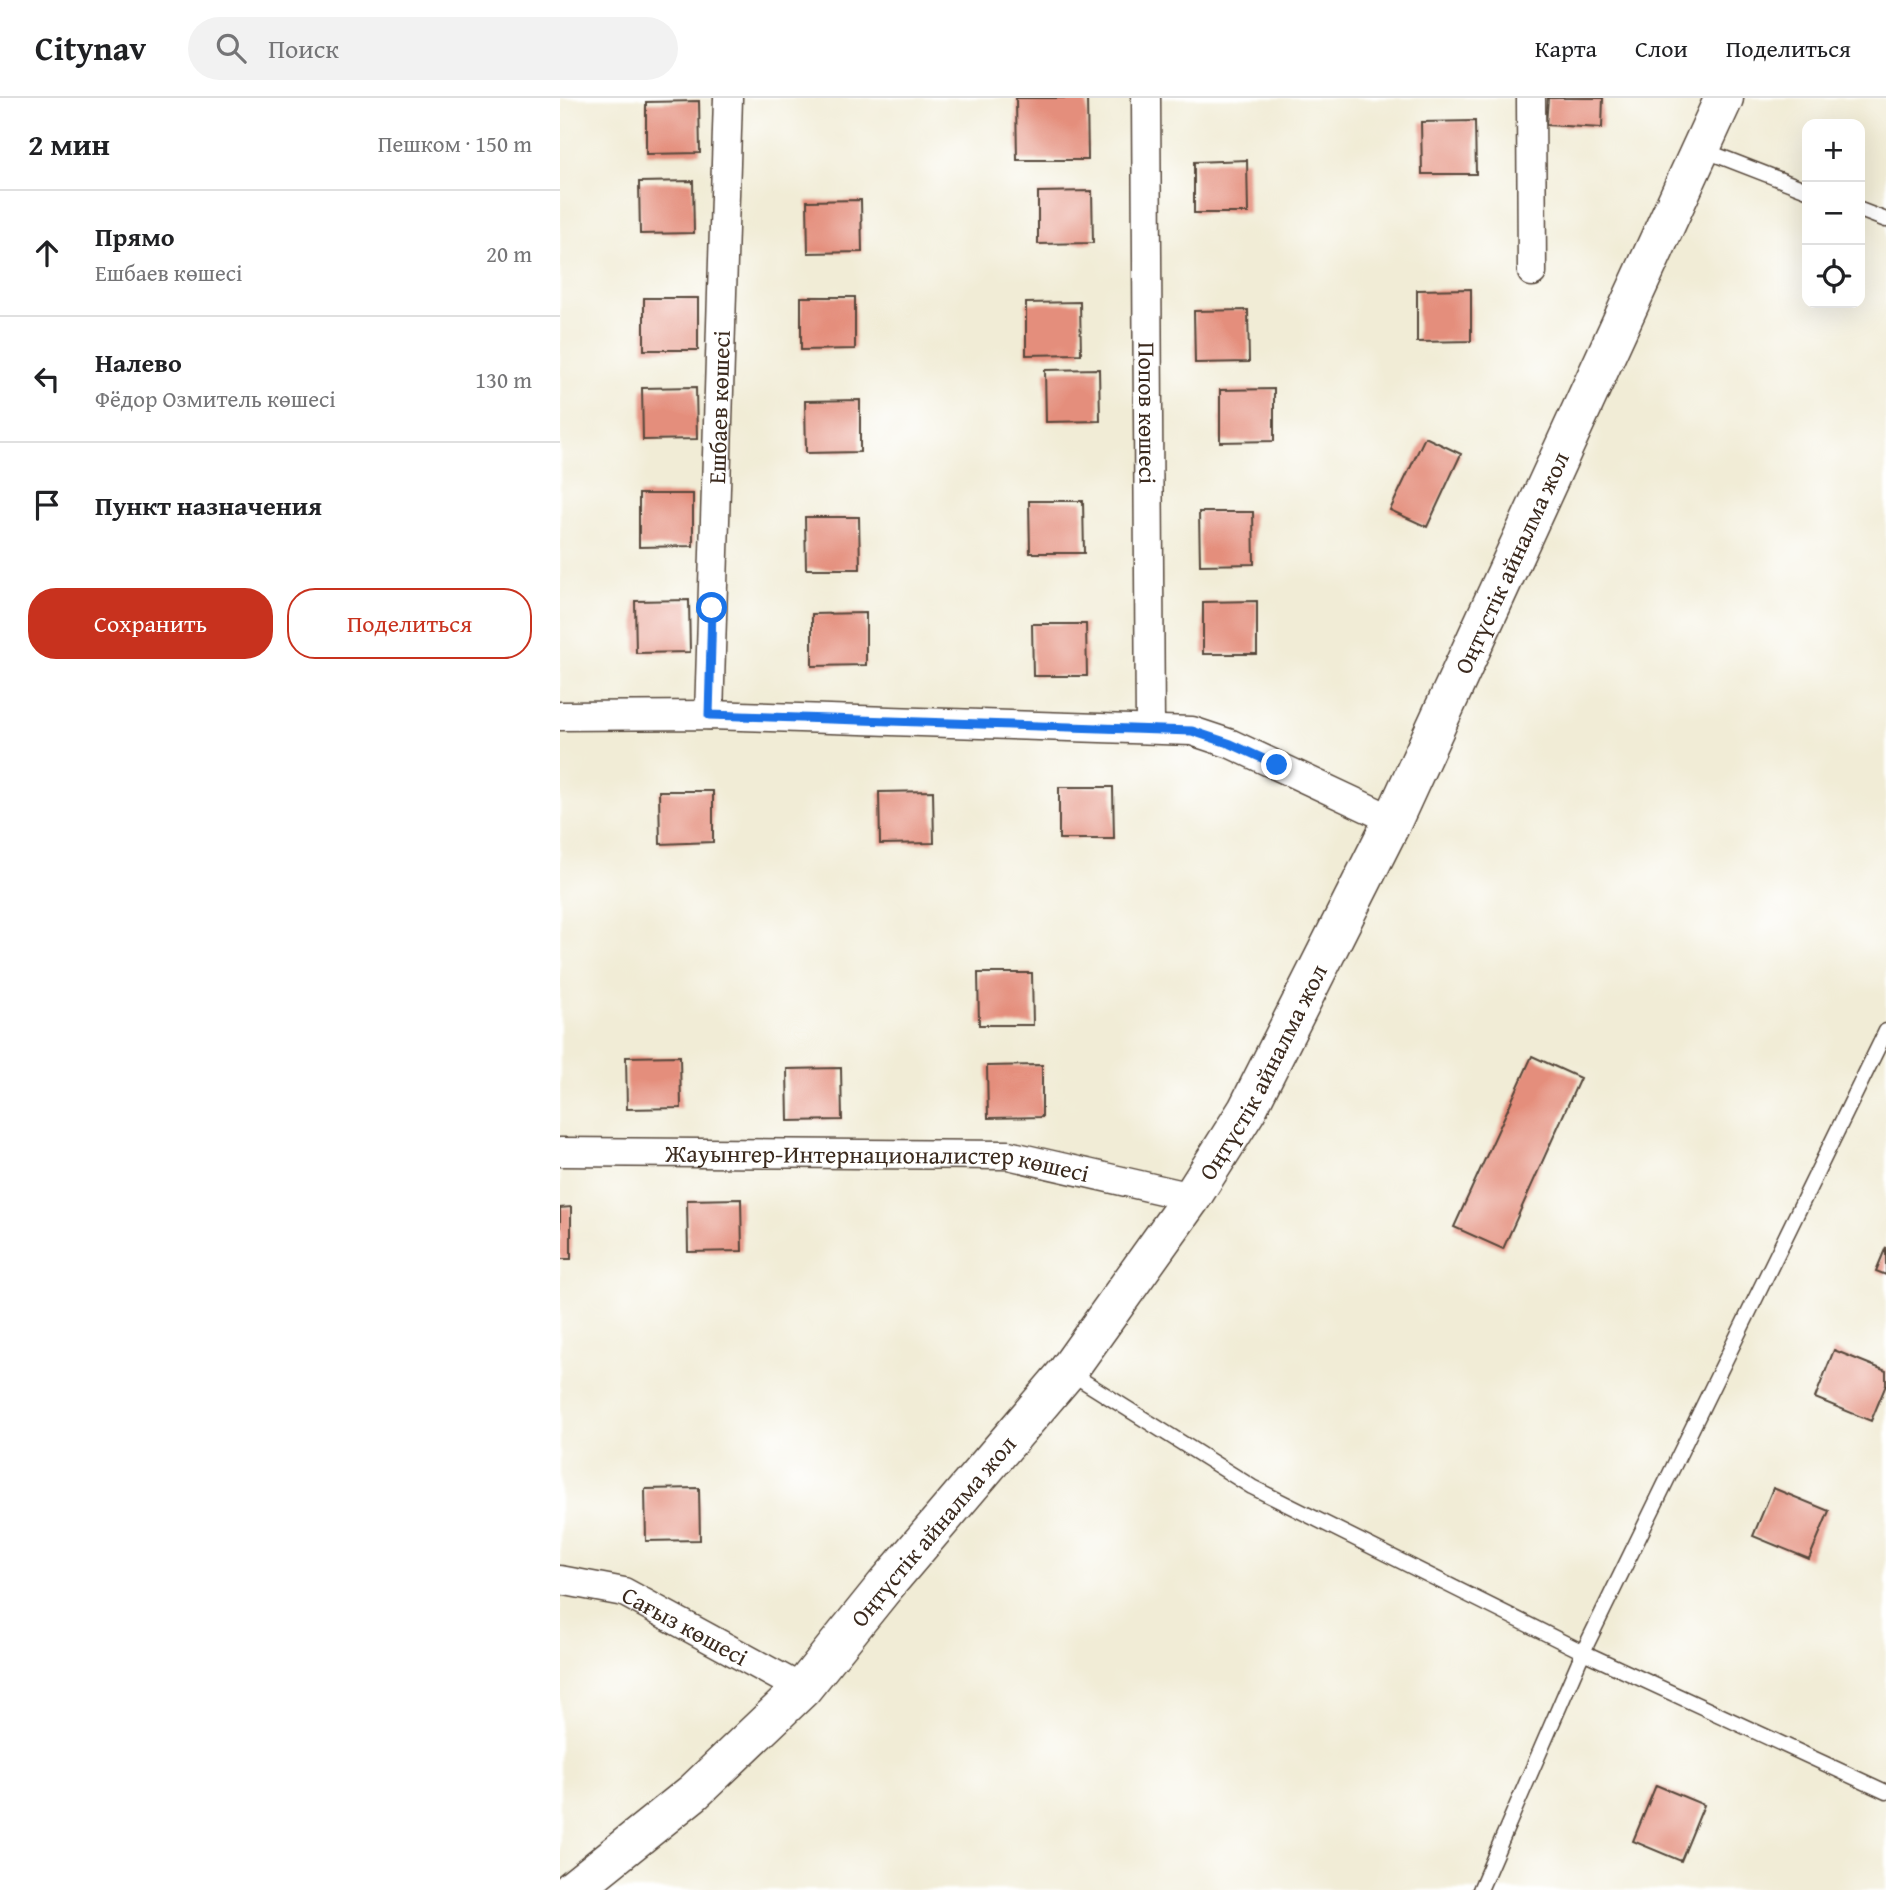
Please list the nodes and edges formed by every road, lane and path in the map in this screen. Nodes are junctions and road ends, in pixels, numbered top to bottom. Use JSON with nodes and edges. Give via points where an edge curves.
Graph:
{"nodes":[{"id":1,"x":728,"y":98,"type":"edge"},
{"id":2,"x":1146,"y":98,"type":"edge"},
{"id":3,"x":1531,"y":98,"type":"edge"},
{"id":4,"x":1724,"y":98,"type":"edge"},
{"id":5,"x":1701,"y":149,"type":"junction"},
{"id":6,"x":1802,"y":188,"type":"edge"},
{"id":7,"x":1865,"y":212,"type":"edge"},
{"id":8,"x":1886,"y":220,"type":"edge"},
{"id":9,"x":1532,"y":272,"type":"dead end"},
{"id":10,"x":709,"y":715,"type":"junction"},
{"id":11,"x":560,"y":716,"type":"edge"},
{"id":12,"x":1150,"y":728,"type":"junction"},
{"id":13,"x":1393,"y":820,"type":"junction"},
{"id":14,"x":1886,"y":1031,"type":"edge"},
{"id":15,"x":560,"y":1152,"type":"edge"},
{"id":16,"x":1192,"y":1197,"type":"junction"},
{"id":17,"x":1067,"y":1371,"type":"junction"},
{"id":18,"x":560,"y":1580,"type":"edge"},
{"id":19,"x":1583,"y":1652,"type":"junction"},
{"id":20,"x":802,"y":1689,"type":"junction"},
{"id":21,"x":1886,"y":1792,"type":"edge"},
{"id":22,"x":572,"y":1890,"type":"edge"},
{"id":23,"x":1479,"y":1890,"type":"edge"}],
"edges":[{"from":1,"to":10,"type":"street","name":"Ешбаев көшесі"},
{"from":2,"to":12,"type":"street","name":"Попов көшесі"},
{"from":3,"to":9,"type":"street"},
{"from":4,"to":5,"type":"highway","name":"Оңтүстік айналма жол"},
{"from":5,"to":6,"type":"lane"},
{"from":5,"to":13,"type":"highway","name":"Оңтүстік айналма жол"},
{"from":7,"to":8,"type":"lane"},
{"from":10,"to":11,"type":"street"},
{"from":10,"to":12,"type":"street"},
{"from":12,"to":13,"type":"street","via":[[1192,731],[1231,744]]},
{"from":13,"to":16,"type":"highway","name":"Оңтүстік айналма жол","via":[[1247,1110]]},
{"from":14,"to":19,"type":"lane"},
{"from":15,"to":16,"type":"street","name":"Жауынгер-Интернационалистер көшесі","via":[[1008,1155]]},
{"from":16,"to":17,"type":"highway","name":"Оңтүстік айналма жол"},
{"from":17,"to":19,"type":"lane","via":[[1252,1487]]},
{"from":17,"to":20,"type":"highway","name":"Оңтүстік айналма жол"},
{"from":18,"to":20,"type":"street","name":"Сағыз көшесі","via":[[624,1592]]},
{"from":19,"to":21,"type":"lane"},
{"from":19,"to":23,"type":"lane"},
{"from":20,"to":22,"type":"highway","name":"Оңтүстік айналма жол","via":[[694,1792]]}]}
